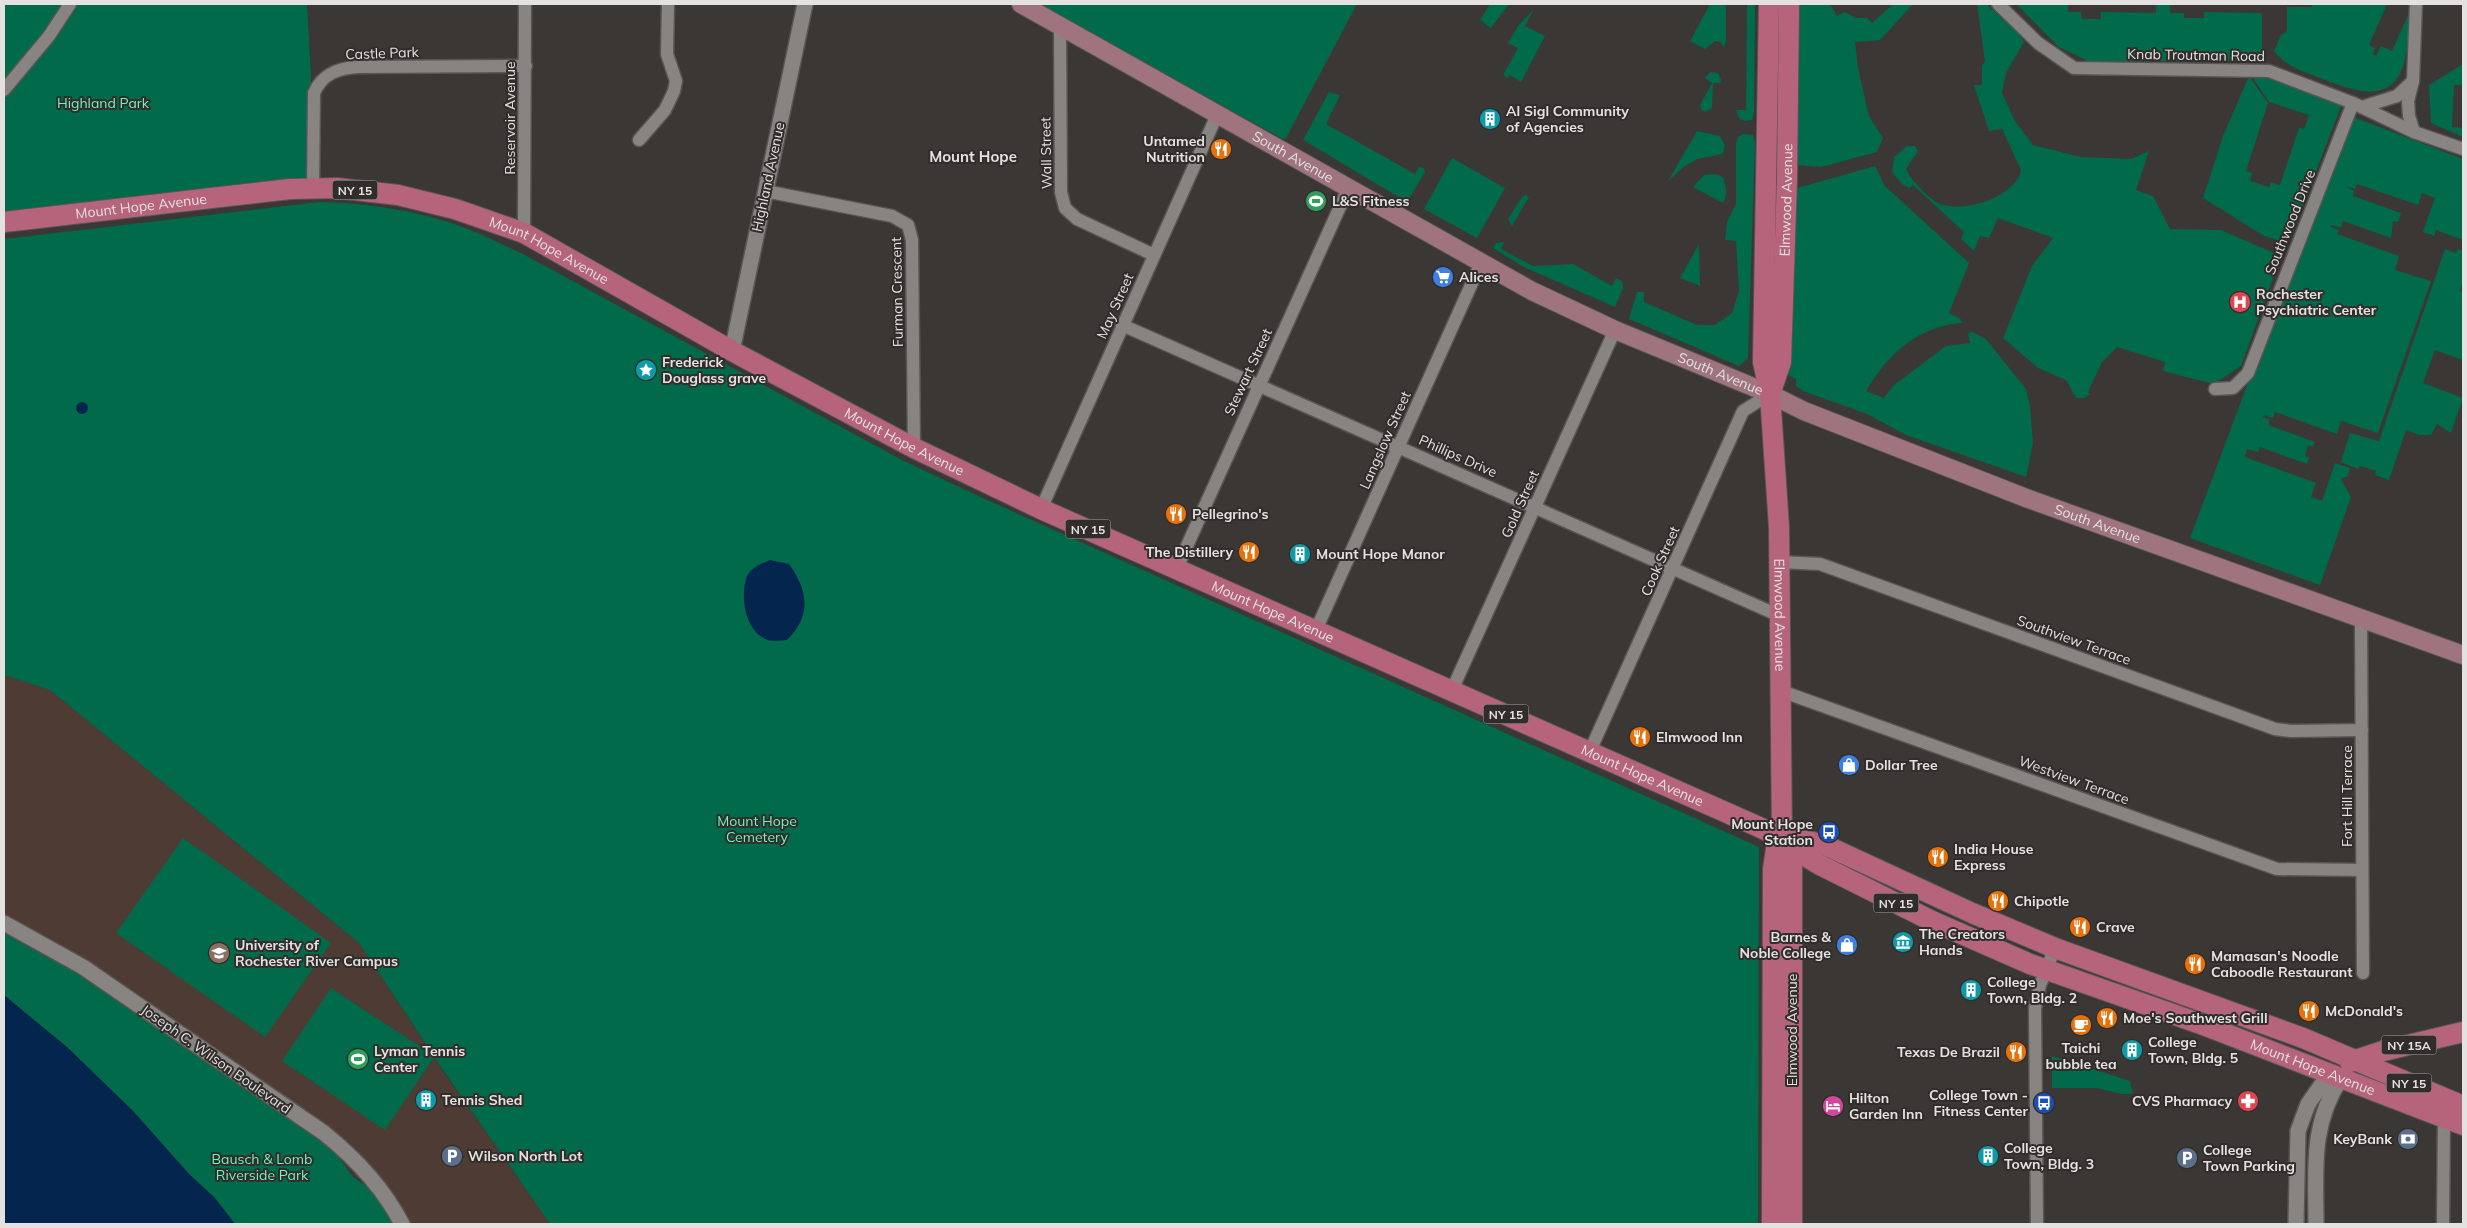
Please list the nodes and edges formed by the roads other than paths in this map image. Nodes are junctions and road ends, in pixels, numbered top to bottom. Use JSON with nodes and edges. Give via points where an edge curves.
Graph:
{"nodes":[{"id":1,"x":70,"y":4,"type":"edge"},
{"id":2,"x":526,"y":4,"type":"edge"},
{"id":3,"x":668,"y":4,"type":"edge"},
{"id":4,"x":805,"y":4,"type":"edge"},
{"id":5,"x":1020,"y":4,"type":"edge"},
{"id":6,"x":1769,"y":4,"type":"edge"},
{"id":7,"x":1789,"y":4,"type":"edge"},
{"id":8,"x":1998,"y":4,"type":"edge"},
{"id":9,"x":2416,"y":4,"type":"edge"},
{"id":10,"x":1060,"y":26,"type":"junction"},
{"id":11,"x":526,"y":66,"type":"junction"},
{"id":12,"x":2413,"y":81,"type":"junction"},
{"id":13,"x":4,"y":90,"type":"edge"},
{"id":14,"x":2358,"y":105,"type":"junction"},
{"id":15,"x":1218,"y":115,"type":"junction"},
{"id":16,"x":2414,"y":132,"type":"junction"},
{"id":17,"x":639,"y":140,"type":"dead end"},
{"id":18,"x":2463,"y":149,"type":"edge"},
{"id":19,"x":313,"y":188,"type":"junction"},
{"id":20,"x":1348,"y":189,"type":"junction"},
{"id":21,"x":765,"y":191,"type":"junction"},
{"id":22,"x":4,"y":222,"type":"edge"},
{"id":23,"x":524,"y":233,"type":"junction"},
{"id":24,"x":1154,"y":255,"type":"junction"},
{"id":25,"x":1481,"y":263,"type":"junction"},
{"id":26,"x":1122,"y":325,"type":"junction"},
{"id":27,"x":1615,"y":330,"type":"junction"},
{"id":28,"x":732,"y":351,"type":"junction"},
{"id":29,"x":1258,"y":385,"type":"junction"},
{"id":30,"x":2215,"y":389,"type":"dead end"},
{"id":31,"x":1770,"y":394,"type":"junction"},
{"id":32,"x":1398,"y":447,"type":"junction"},
{"id":33,"x":914,"y":448,"type":"junction"},
{"id":34,"x":1536,"y":507,"type":"junction"},
{"id":35,"x":1041,"y":509,"type":"junction"},
{"id":36,"x":1780,"y":562,"type":"junction"},
{"id":37,"x":1177,"y":568,"type":"junction"},
{"id":38,"x":1673,"y":569,"type":"junction"},
{"id":39,"x":1780,"y":616,"type":"junction"},
{"id":40,"x":2361,"y":618,"type":"junction"},
{"id":41,"x":1316,"y":630,"type":"junction"},
{"id":42,"x":2463,"y":655,"type":"edge"},
{"id":43,"x":1452,"y":690,"type":"junction"},
{"id":44,"x":1781,"y":691,"type":"junction"},
{"id":45,"x":2362,"y":730,"type":"junction"},
{"id":46,"x":1590,"y":751,"type":"junction"},
{"id":47,"x":1782,"y":838,"type":"junction"},
{"id":48,"x":2362,"y":870,"type":"junction"},
{"id":49,"x":4,"y":923,"type":"edge"},
{"id":50,"x":2055,"y":948,"type":"junction"},
{"id":51,"x":2046,"y":970,"type":"junction"},
{"id":52,"x":2364,"y":973,"type":"dead end"},
{"id":53,"x":2463,"y":1032,"type":"edge"},
{"id":54,"x":2355,"y":1059,"type":"junction"},
{"id":55,"x":2335,"y":1076,"type":"junction"},
{"id":56,"x":2463,"y":1106,"type":"edge"},
{"id":57,"x":2444,"y":1117,"type":"junction"},
{"id":58,"x":2463,"y":1125,"type":"edge"},
{"id":59,"x":402,"y":1224,"type":"edge"},
{"id":60,"x":1772,"y":1224,"type":"edge"},
{"id":61,"x":1792,"y":1224,"type":"edge"},
{"id":62,"x":2037,"y":1224,"type":"edge"},
{"id":63,"x":2296,"y":1224,"type":"edge"},
{"id":64,"x":2316,"y":1224,"type":"edge"},
{"id":65,"x":2443,"y":1224,"type":"edge"}],
"edges":[{"from":1,"to":13,"type":"street","via":[[49,36]]},
{"from":2,"to":11,"type":"street","name":"Reservoir Avenue"},
{"from":3,"to":17,"type":"street","via":[[667,54],[676,81],[674,91],[665,110]]},
{"from":4,"to":21,"type":"street","name":"Highland Avenue"},
{"from":5,"to":10,"type":"main road","name":"South Avenue"},
{"from":6,"to":31,"type":"main road","name":"Elmwood Avenue","via":[[1763,362]]},
{"from":7,"to":31,"type":"main road","name":"Elmwood Avenue","via":[[1781,362]]},
{"from":8,"to":14,"type":"street","name":"Knab Troutman Road","via":[[2038,43],[2074,68],[2269,71]]},
{"from":9,"to":12,"type":"street"},
{"from":10,"to":15,"type":"main road","name":"South Avenue"},
{"from":10,"to":24,"type":"street","name":"Wall Street","via":[[1061,192],[1065,208],[1076,219]]},
{"from":11,"to":19,"type":"street","name":"Castle Park","via":[[358,67],[335,71],[318,84],[314,93]]},
{"from":11,"to":23,"type":"street","name":"Reservoir Avenue"},
{"from":12,"to":14,"type":"street","via":[[2397,96]]},
{"from":12,"to":16,"type":"street","via":[[2408,101]]},
{"from":14,"to":16,"type":"street","name":"Knab Troutman Road"},
{"from":14,"to":30,"type":"street","name":"Southwood Drive","via":[[2248,373],[2233,388]]},
{"from":15,"to":20,"type":"main road","name":"South Avenue"},
{"from":15,"to":24,"type":"street","name":"May Street"},
{"from":16,"to":18,"type":"street","name":"Knab Troutman Road"},
{"from":19,"to":22,"type":"main road","name":"Mount Hope Avenue","number":"NY 15"},
{"from":19,"to":23,"type":"main road","name":"Mount Hope Avenue","number":"NY 15","via":[[398,195],[455,209]]},
{"from":20,"to":25,"type":"main road","name":"South Avenue"},
{"from":20,"to":29,"type":"street","name":"Stewart Street"},
{"from":21,"to":28,"type":"street","name":"Highland Avenue"},
{"from":21,"to":33,"type":"street","name":"Furman Crescent","via":[[892,216],[908,225],[912,240]]},
{"from":23,"to":28,"type":"main road","name":"Mount Hope Avenue","number":"NY 15"},
{"from":24,"to":26,"type":"street","name":"May Street"},
{"from":25,"to":27,"type":"main road","name":"South Avenue"},
{"from":25,"to":32,"type":"street","name":"Langslow Street"},
{"from":26,"to":29,"type":"street","name":"Phillips Drive"},
{"from":26,"to":35,"type":"street","name":"May Street"},
{"from":27,"to":31,"type":"main road","name":"South Avenue"},
{"from":27,"to":34,"type":"street","name":"Gold Street"},
{"from":28,"to":33,"type":"main road","name":"Mount Hope Avenue","number":"NY 15"},
{"from":29,"to":32,"type":"street","name":"Phillips Drive"},
{"from":29,"to":37,"type":"street","name":"Stewart Street"},
{"from":31,"to":36,"type":"main road","name":"Elmwood Avenue"},
{"from":31,"to":38,"type":"street","name":"Cook Street","via":[[1743,411]]},
{"from":31,"to":40,"type":"main road","name":"South Avenue","via":[[1804,411],[2026,498]]},
{"from":32,"to":34,"type":"street","name":"Phillips Drive"},
{"from":32,"to":41,"type":"street","name":"Langslow Street"},
{"from":33,"to":35,"type":"main road","name":"Mount Hope Avenue","number":"NY 15"},
{"from":34,"to":38,"type":"street","name":"Phillips Drive"},
{"from":34,"to":43,"type":"street","name":"Gold Street"},
{"from":35,"to":37,"type":"main road","name":"Mount Hope Avenue","number":"NY 15"},
{"from":36,"to":39,"type":"main road","name":"Elmwood Avenue"},
{"from":36,"to":45,"type":"street","name":"Southview Terrace","via":[[1820,564],[2275,729]]},
{"from":37,"to":41,"type":"main road","name":"Mount Hope Avenue","number":"NY 15"},
{"from":38,"to":39,"type":"street","name":"Phillips Drive"},
{"from":38,"to":46,"type":"street","name":"Cook Street"},
{"from":39,"to":44,"type":"main road","name":"Elmwood Avenue"},
{"from":40,"to":42,"type":"main road","name":"South Avenue"},
{"from":40,"to":45,"type":"street","name":"Fort Hill Terrace"},
{"from":41,"to":43,"type":"main road","name":"Mount Hope Avenue","number":"NY 15"},
{"from":43,"to":46,"type":"main road","name":"Mount Hope Avenue","number":"NY 15"},
{"from":44,"to":47,"type":"main road","name":"Elmwood Avenue"},
{"from":44,"to":48,"type":"street","name":"Westview Terrace","via":[[2276,869]]},
{"from":45,"to":48,"type":"street","name":"Fort Hill Terrace"},
{"from":46,"to":47,"type":"main road","name":"Mount Hope Avenue","number":"NY 15"},
{"from":47,"to":50,"type":"main road","name":"Mount Hope Avenue","number":"NY 15","via":[[1827,846]]},
{"from":47,"to":51,"type":"main road","name":"Mount Hope Avenue","number":"NY 15","via":[[1814,862],[1924,917]]},
{"from":47,"to":60,"type":"main road","name":"Elmwood Avenue","via":[[1773,869]]},
{"from":47,"to":61,"type":"main road","name":"Elmwood Avenue","via":[[1791,854],[1792,866]]},
{"from":48,"to":52,"type":"street","name":"Fort Hill Terrace"},
{"from":49,"to":59,"type":"street","name":"Joseph C. Wilson Boulevard","via":[[83,967],[324,1133],[352,1156]]},
{"from":50,"to":51,"type":"street"},
{"from":50,"to":54,"type":"main road","name":"Mount Hope Avenue","number":"NY 15"},
{"from":51,"to":55,"type":"main road","name":"Mount Hope Avenue","number":"NY 15","via":[[2198,1023]]},
{"from":51,"to":62,"type":"street","via":[[2035,1008]]},
{"from":53,"to":54,"type":"main road","number":"NY 15A"},
{"from":54,"to":55,"type":"main road"},
{"from":54,"to":56,"type":"main road","name":"Mount Hope Avenue","number":"NY 15"},
{"from":55,"to":57,"type":"main road","name":"Mount Hope Avenue","number":"NY 15"},
{"from":55,"to":63,"type":"street","via":[[2308,1104],[2298,1131]]},
{"from":55,"to":64,"type":"street","via":[[2318,1130]]},
{"from":57,"to":58,"type":"main road","name":"Mount Hope Avenue","number":"NY 15"},
{"from":57,"to":65,"type":"street"}]}
